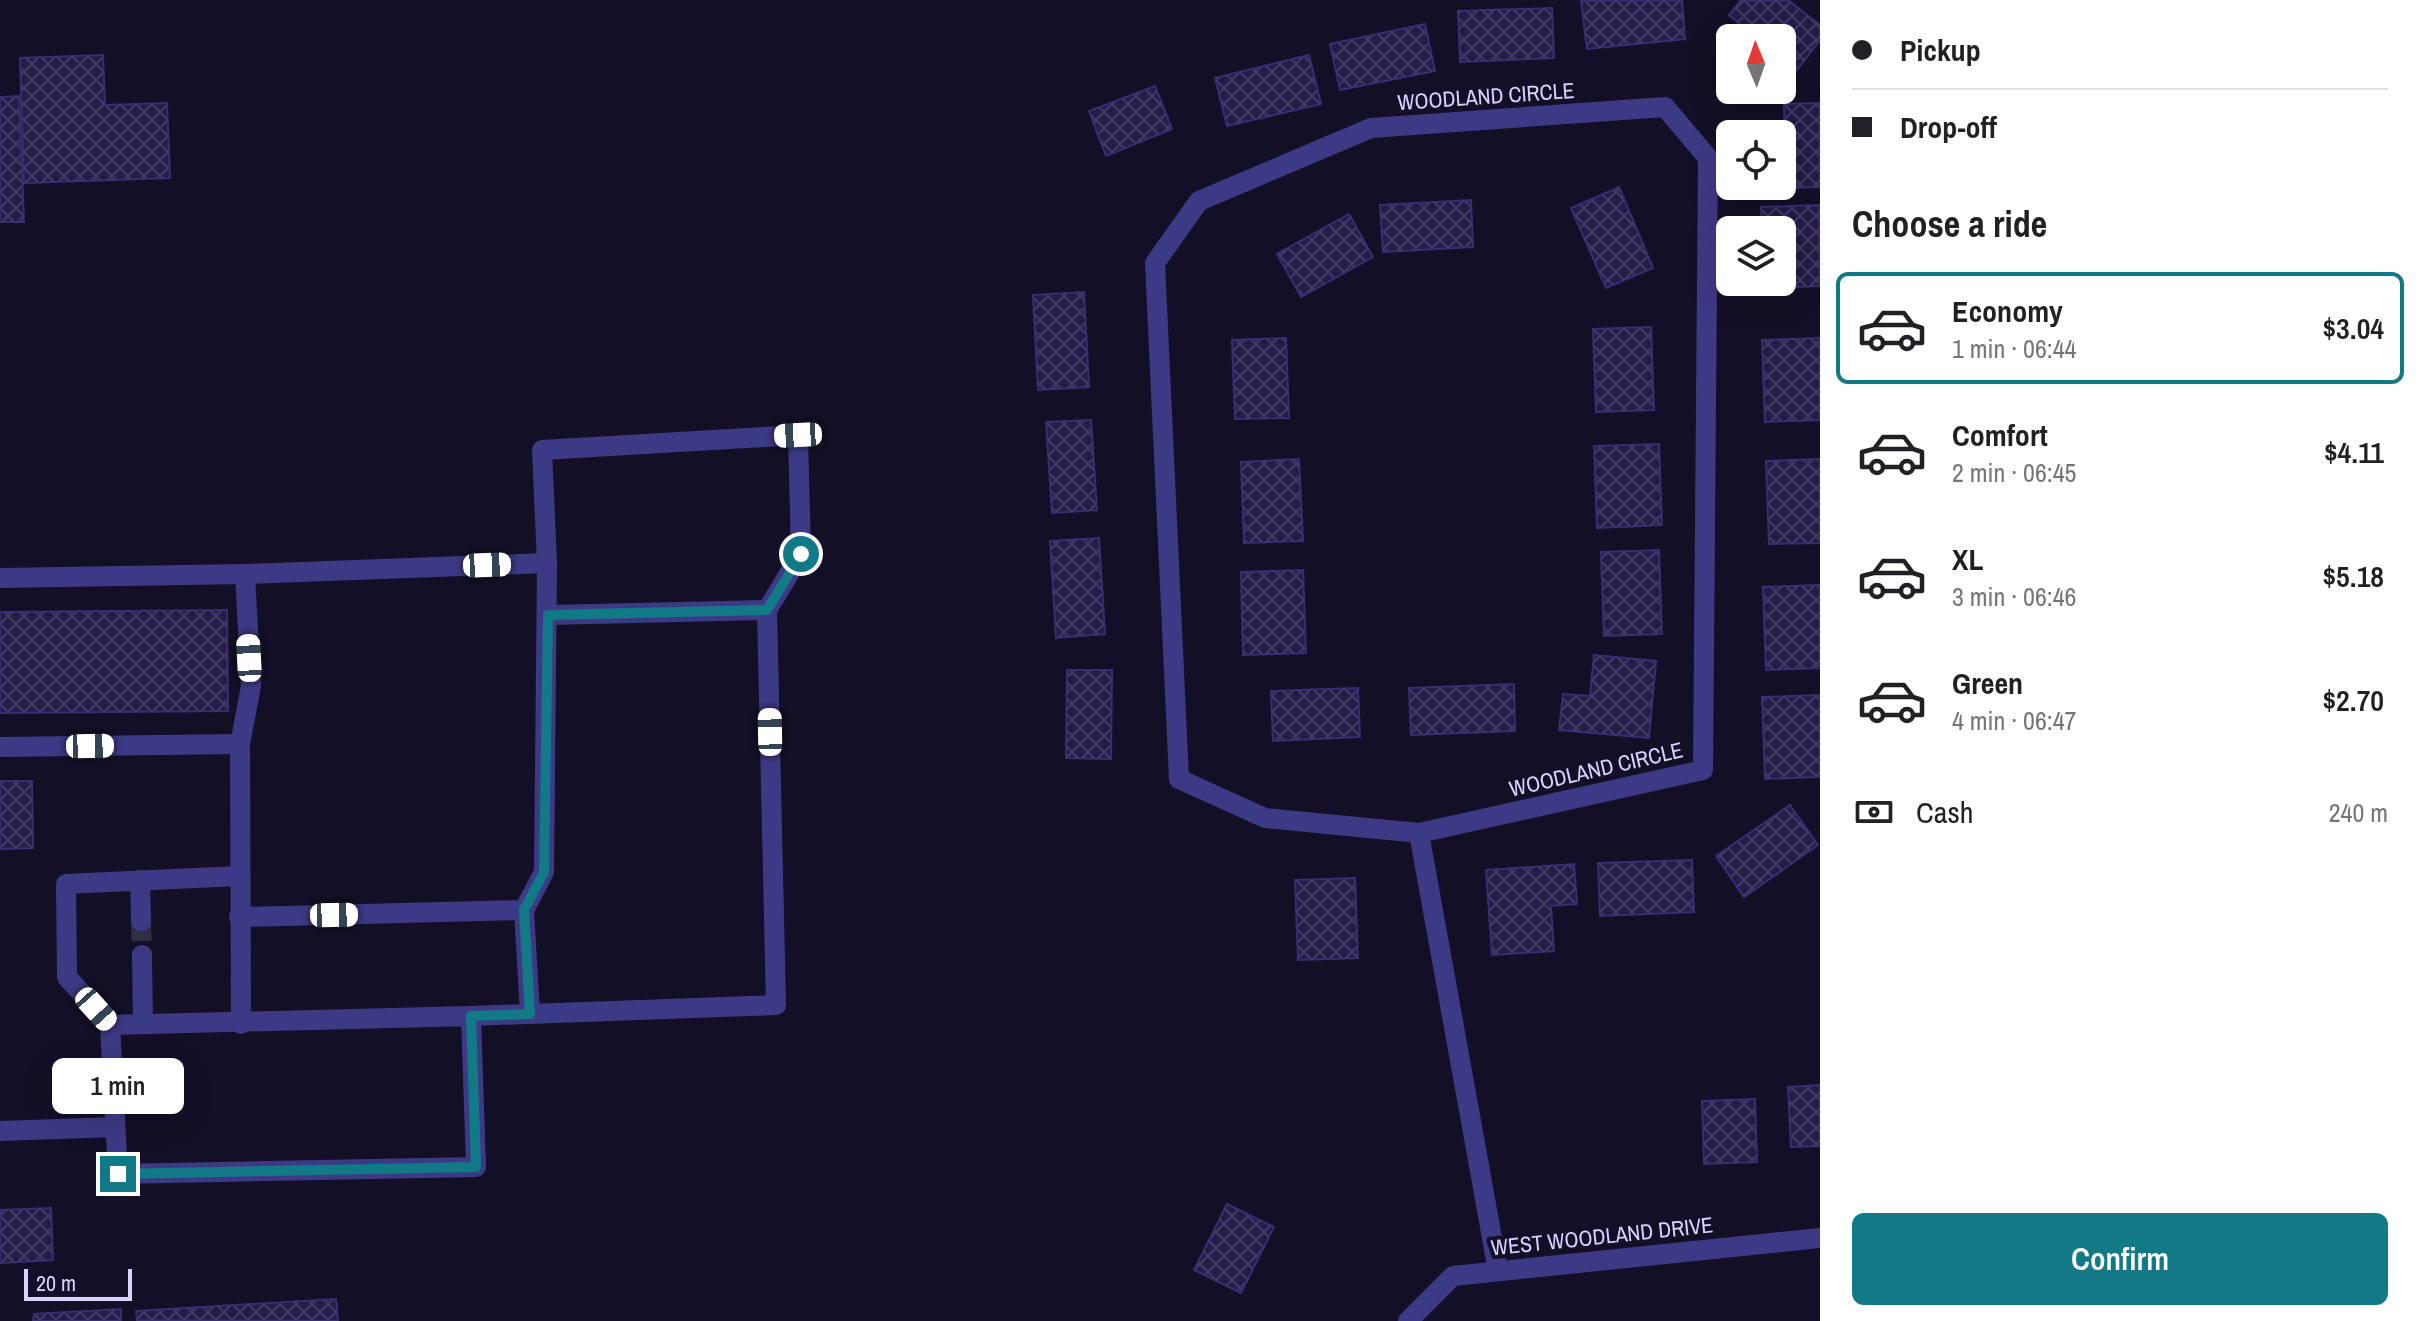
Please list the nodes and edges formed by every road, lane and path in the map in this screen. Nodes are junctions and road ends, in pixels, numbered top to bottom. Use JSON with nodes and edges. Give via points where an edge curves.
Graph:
{"nodes":[{"id":1,"x":547,"y":563,"type":"junction"},
{"id":2,"x":245,"y":574,"type":"junction"},
{"id":3,"x":0,"y":578,"type":"edge"},
{"id":4,"x":767,"y":610,"type":"junction"},
{"id":5,"x":548,"y":615,"type":"junction"},
{"id":6,"x":240,"y":744,"type":"junction"},
{"id":7,"x":0,"y":747,"type":"edge"},
{"id":8,"x":1419,"y":833,"type":"junction"},
{"id":9,"x":238,"y":876,"type":"junction"},
{"id":10,"x":140,"y":880,"type":"junction"},
{"id":11,"x":524,"y":910,"type":"junction"},
{"id":12,"x":239,"y":917,"type":"junction"},
{"id":13,"x":141,"y":921,"type":"tunnel mouth"},
{"id":14,"x":142,"y":955,"type":"tunnel mouth"},
{"id":15,"x":530,"y":1014,"type":"junction"},
{"id":16,"x":471,"y":1016,"type":"junction"},
{"id":17,"x":143,"y":1024,"type":"junction"},
{"id":18,"x":241,"y":1024,"type":"junction"},
{"id":19,"x":110,"y":1025,"type":"junction"},
{"id":20,"x":115,"y":1127,"type":"junction"},
{"id":21,"x":0,"y":1131,"type":"edge"},
{"id":22,"x":1820,"y":1238,"type":"edge"},
{"id":23,"x":1498,"y":1271,"type":"junction"},
{"id":24,"x":1408,"y":1321,"type":"edge"}],
"edges":[{"from":1,"to":2,"type":"street"},
{"from":1,"to":4,"type":"street","via":[[542,450],[798,435],[801,554]]},
{"from":1,"to":5,"type":"street"},
{"from":2,"to":3,"type":"street"},
{"from":2,"to":6,"type":"street","via":[[251,686]]},
{"from":4,"to":5,"type":"street"},
{"from":4,"to":15,"type":"street","via":[[776,1005]]},
{"from":5,"to":11,"type":"street","via":[[544,872]]},
{"from":6,"to":7,"type":"street"},
{"from":6,"to":9,"type":"street"},
{"from":8,"to":8,"type":"street","name":"WOODLAND CIRCLE","via":[[1703,770],[1708,158],[1665,107],[1371,128],[1199,201],[1155,263],[1179,779],[1265,818]]},
{"from":8,"to":23,"type":"street"},
{"from":9,"to":10,"type":"street"},
{"from":9,"to":12,"type":"street"},
{"from":10,"to":13,"type":"street"},
{"from":10,"to":19,"type":"street","via":[[66,884],[67,977]]},
{"from":11,"to":12,"type":"street"},
{"from":11,"to":15,"type":"street"},
{"from":12,"to":18,"type":"street"},
{"from":14,"to":17,"type":"street"},
{"from":15,"to":16,"type":"street"},
{"from":16,"to":18,"type":"street"},
{"from":16,"to":20,"type":"street","via":[[476,1167],[118,1174]]},
{"from":17,"to":18,"type":"street"},
{"from":17,"to":19,"type":"street"},
{"from":19,"to":20,"type":"street"},
{"from":20,"to":21,"type":"street"},
{"from":22,"to":23,"type":"street","name":"WEST WOODLAND DRIVE"},
{"from":23,"to":24,"type":"street","name":"WEST WOODLAND DRIVE","via":[[1453,1276]]}]}
